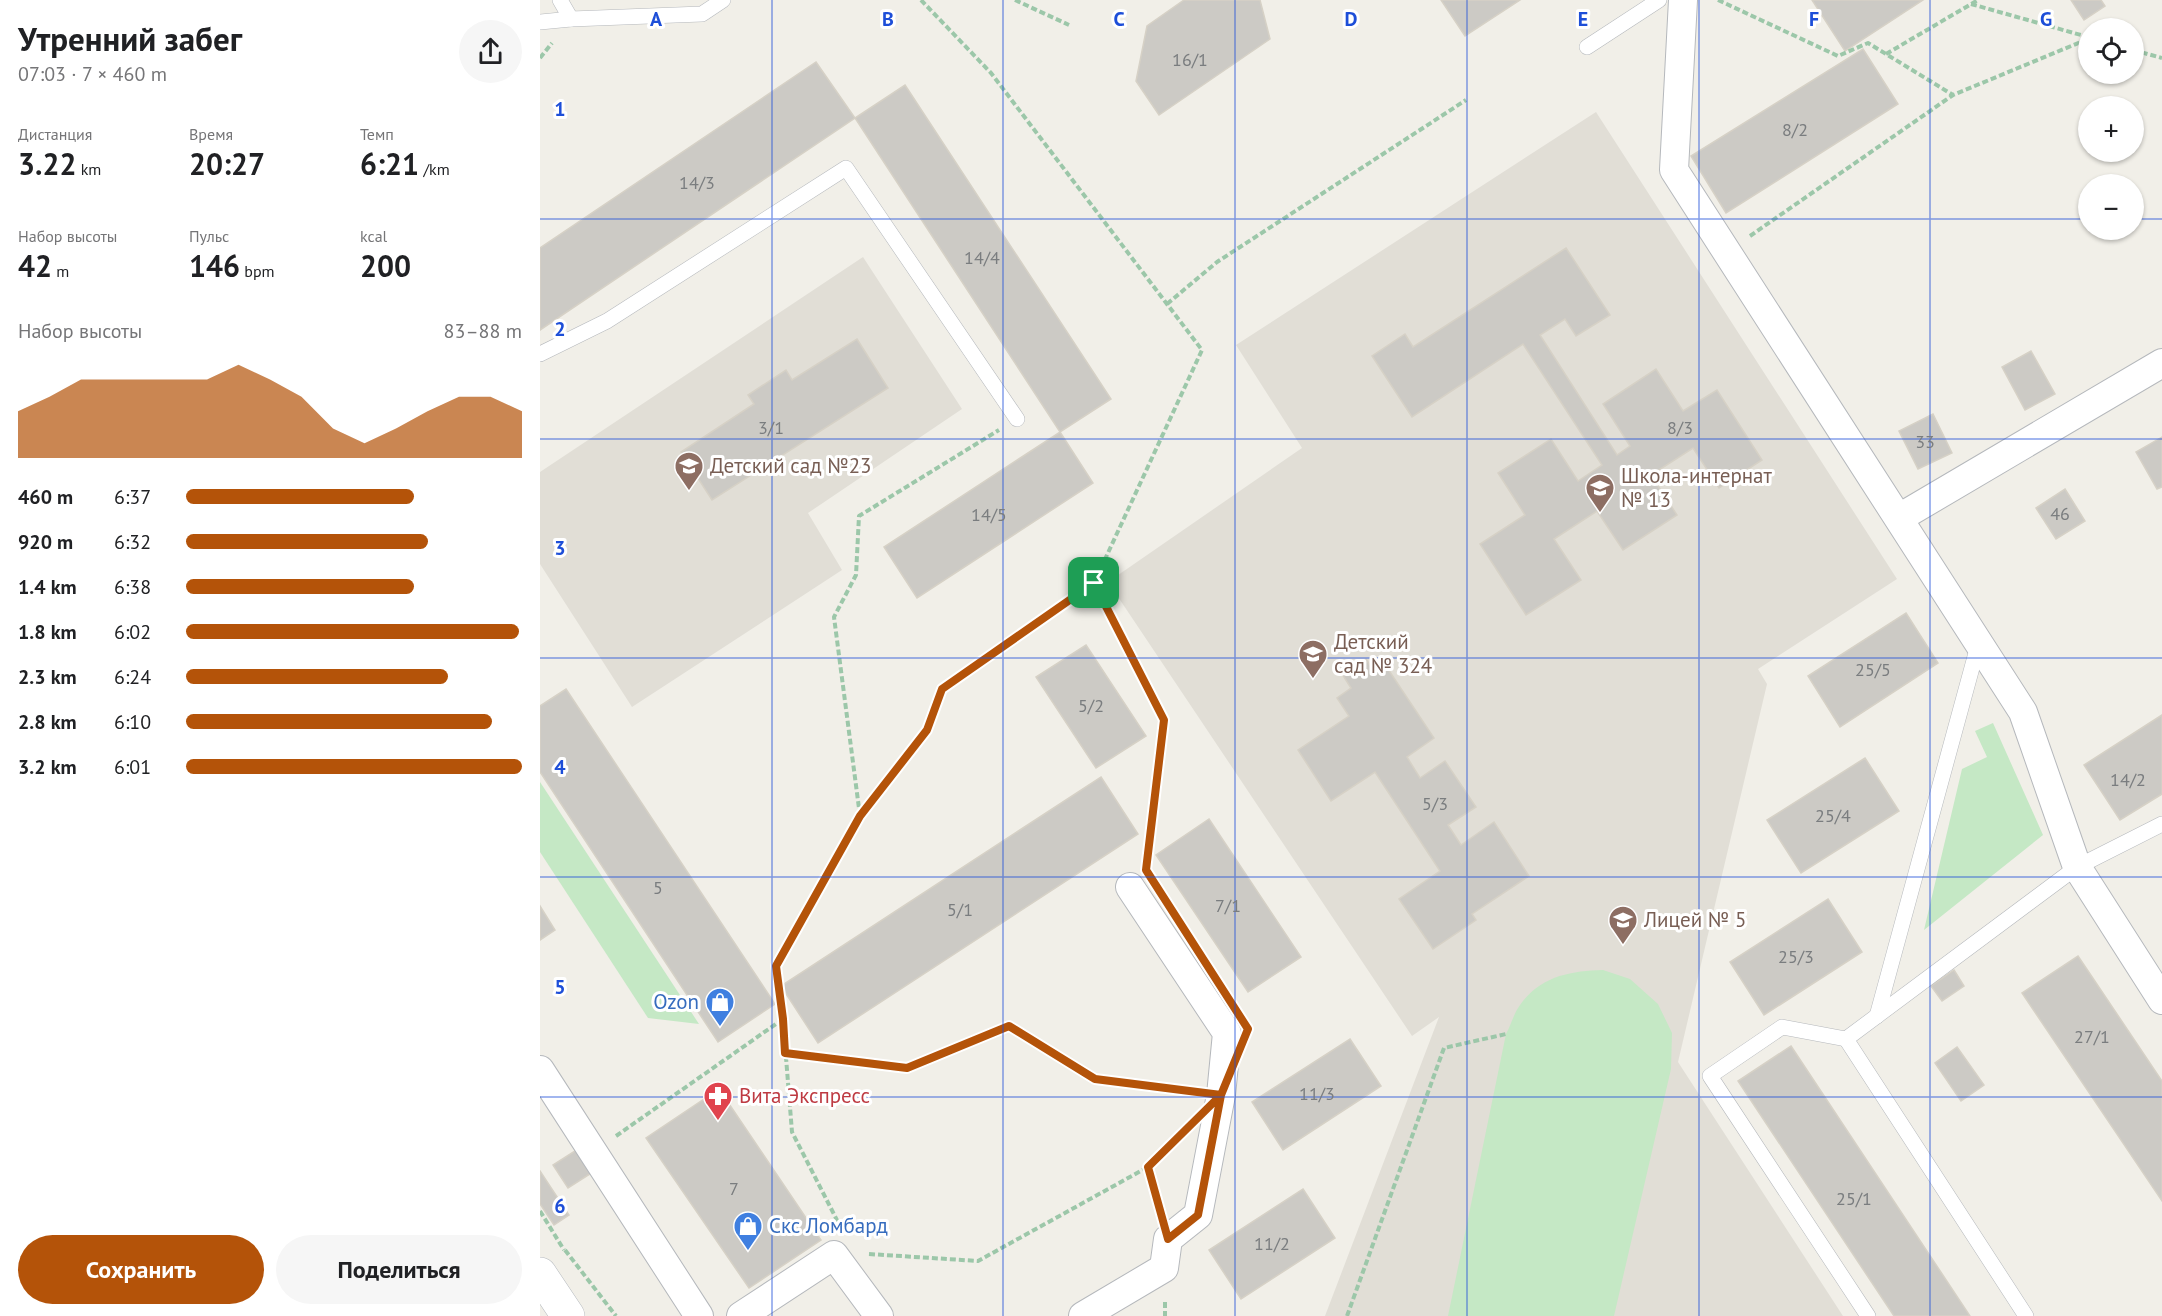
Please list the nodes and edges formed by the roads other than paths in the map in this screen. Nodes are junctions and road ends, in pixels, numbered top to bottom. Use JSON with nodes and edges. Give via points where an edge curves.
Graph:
{"nodes":[{"id":1,"x":560,"y":0,"type":"edge"},
{"id":2,"x":723,"y":0,"type":"edge"},
{"id":3,"x":1659,"y":0,"type":"edge"},
{"id":4,"x":1683,"y":0,"type":"edge"},
{"id":5,"x":571,"y":18,"type":"junction"},
{"id":6,"x":540,"y":22,"type":"edge"},
{"id":7,"x":1587,"y":46,"type":"dead end"},
{"id":8,"x":540,"y":354,"type":"edge"},
{"id":9,"x":2162,"y":363,"type":"edge"},
{"id":10,"x":1017,"y":419,"type":"road end"},
{"id":11,"x":1899,"y":518,"type":"junction"},
{"id":12,"x":1979,"y":642,"type":"junction"},
{"id":13,"x":2162,"y":824,"type":"edge"},
{"id":14,"x":2077,"y":867,"type":"junction"},
{"id":15,"x":1138,"y":878,"type":"road end"},
{"id":16,"x":2162,"y":1000,"type":"edge"},
{"id":17,"x":1877,"y":1016,"type":"junction"},
{"id":18,"x":1846,"y":1039,"type":"junction"},
{"id":19,"x":540,"y":1070,"type":"edge"},
{"id":20,"x":548,"y":1265,"type":"edge"},
{"id":21,"x":696,"y":1315,"type":"edge"},
{"id":22,"x":568,"y":1316,"type":"edge"},
{"id":23,"x":741,"y":1316,"type":"edge"},
{"id":24,"x":879,"y":1316,"type":"edge"},
{"id":25,"x":1083,"y":1316,"type":"edge"},
{"id":26,"x":1868,"y":1316,"type":"edge"},
{"id":27,"x":2026,"y":1316,"type":"edge"}],
"edges":[{"from":1,"to":5,"type":"lane"},
{"from":2,"to":5,"type":"lane","via":[[702,14]]},
{"from":3,"to":7,"type":"lane"},
{"from":4,"to":11,"type":"street","via":[[1674,170]]},
{"from":5,"to":6,"type":"lane"},
{"from":8,"to":10,"type":"lane","via":[[607,321],[846,168]]},
{"from":9,"to":11,"type":"street"},
{"from":11,"to":12,"type":"street"},
{"from":12,"to":14,"type":"street","via":[[2023,712]]},
{"from":12,"to":17,"type":"lane"},
{"from":13,"to":14,"type":"lane"},
{"from":14,"to":16,"type":"street"},
{"from":14,"to":17,"type":"lane"},
{"from":15,"to":25,"type":"street","via":[[1227,1033],[1221,1095],[1198,1215],[1168,1239],[1164,1268]]},
{"from":17,"to":18,"type":"lane"},
{"from":18,"to":26,"type":"lane","via":[[1782,1027],[1710,1076]]},
{"from":18,"to":27,"type":"lane"},
{"from":19,"to":21,"type":"street"},
{"from":20,"to":22,"type":"street"},
{"from":23,"to":24,"type":"street","via":[[834,1255],[846,1258]]}]}
